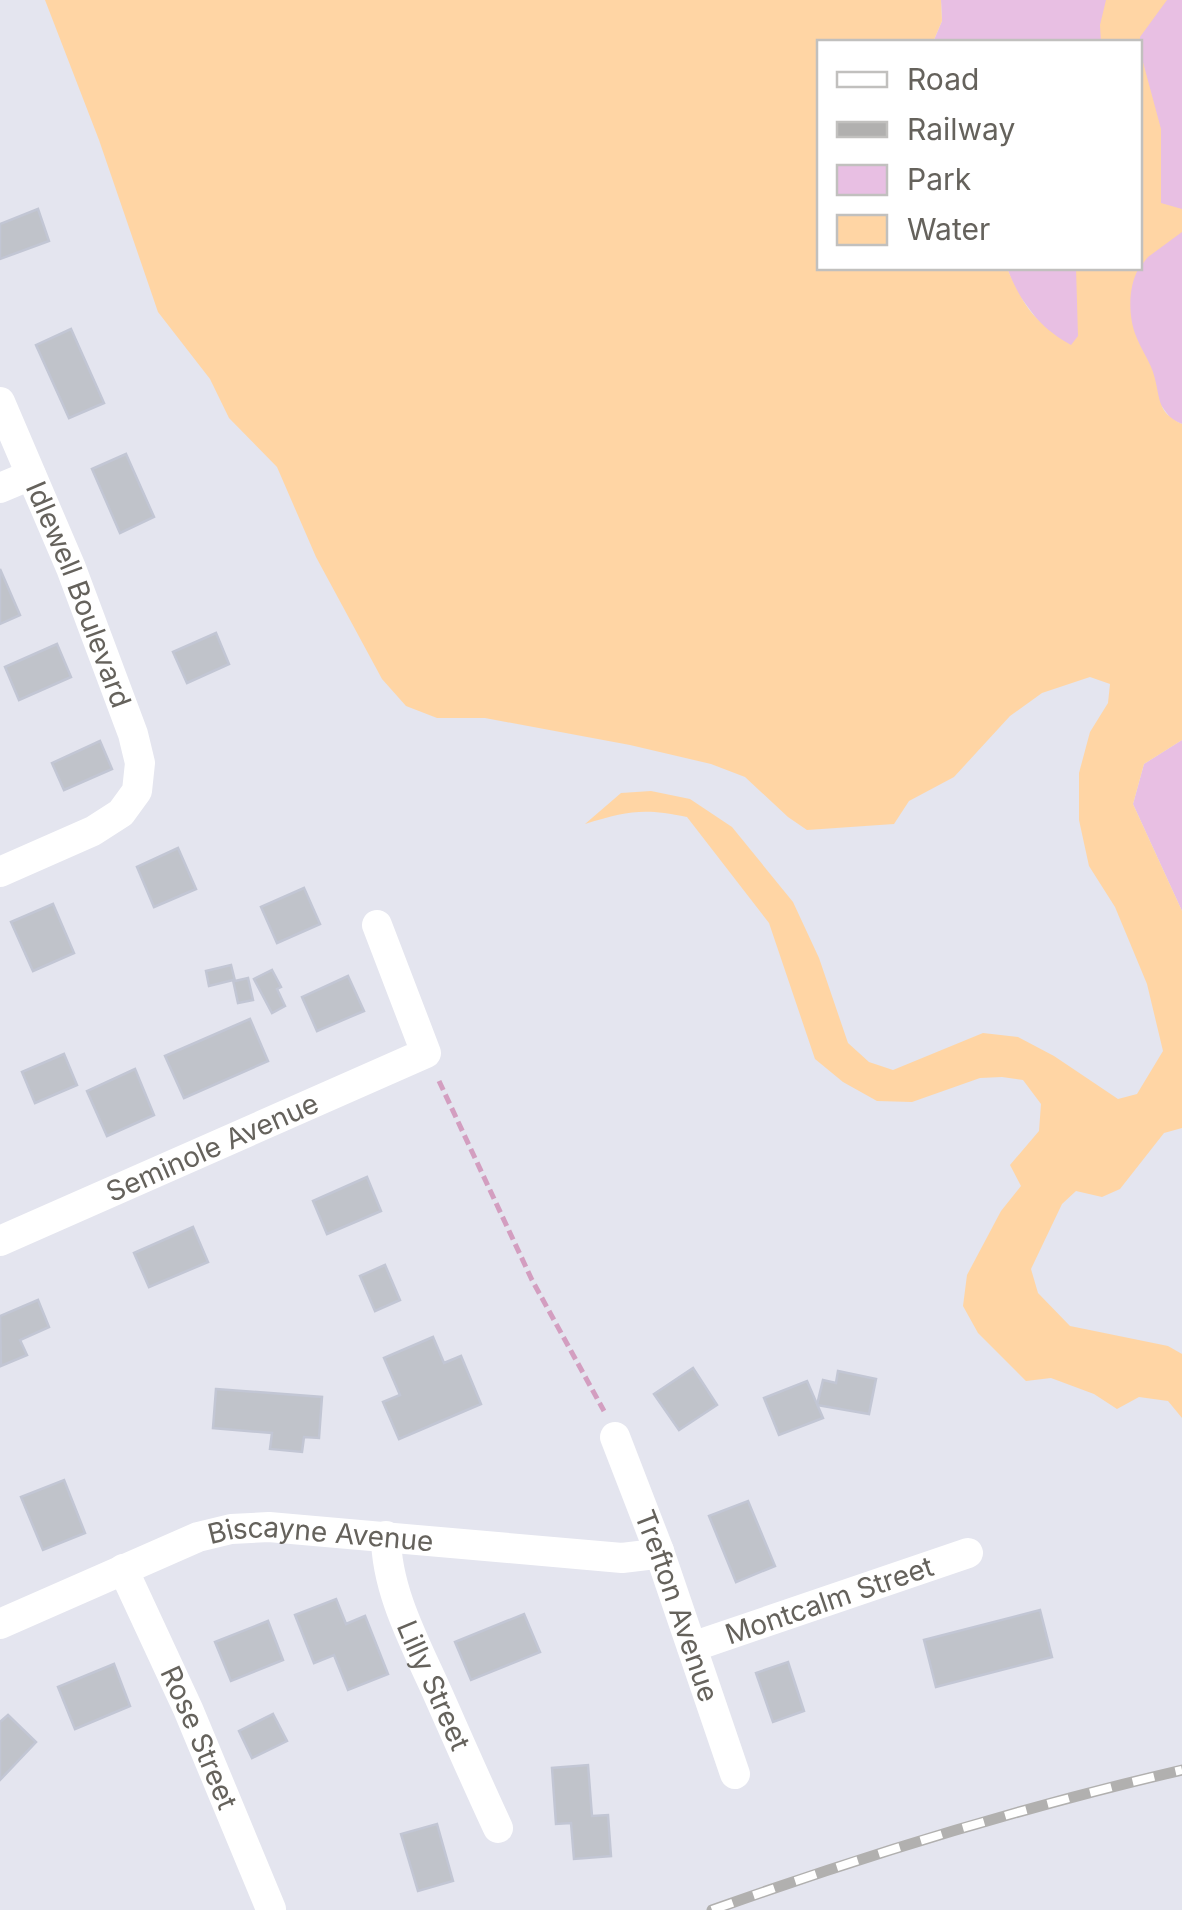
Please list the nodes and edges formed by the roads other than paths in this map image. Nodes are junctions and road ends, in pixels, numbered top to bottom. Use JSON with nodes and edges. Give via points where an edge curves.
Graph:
{"nodes":[{"id":1,"x":0,"y":402,"type":"edge"},
{"id":2,"x":31,"y":475,"type":"junction"},
{"id":3,"x":0,"y":488,"type":"edge"},
{"id":4,"x":0,"y":872,"type":"edge"},
{"id":5,"x":377,"y":925,"type":"dead end"},
{"id":6,"x":0,"y":1241,"type":"edge"},
{"id":7,"x":614,"y":1437,"type":"road end"},
{"id":8,"x":386,"y":1536,"type":"junction"},
{"id":9,"x":659,"y":1551,"type":"junction"},
{"id":10,"x":968,"y":1554,"type":"dead end"},
{"id":11,"x":123,"y":1570,"type":"junction"},
{"id":12,"x":0,"y":1624,"type":"edge"},
{"id":13,"x":692,"y":1647,"type":"junction"},
{"id":14,"x":735,"y":1774,"type":"dead end"},
{"id":15,"x":498,"y":1828,"type":"dead end"},
{"id":16,"x":271,"y":1909,"type":"edge"}],
"edges":[{"from":1,"to":2,"type":"street","name":"Idlewell Boulevard"},
{"from":2,"to":3,"type":"street"},
{"from":2,"to":4,"type":"street","name":"Idlewell Boulevard","via":[[140,762],[130,803],[108,822]]},
{"from":5,"to":6,"type":"street","name":"Seminole Avenue","via":[[426,1054]]},
{"from":7,"to":9,"type":"street","name":"Trefton Avenue"},
{"from":8,"to":9,"type":"street","name":"Biscayne Avenue","via":[[622,1558]]},
{"from":8,"to":11,"type":"street","name":"Biscayne Avenue","via":[[231,1528]]},
{"from":8,"to":15,"type":"street","name":"Lilly Street","via":[[394,1590]]},
{"from":9,"to":13,"type":"street","name":"Trefton Avenue"},
{"from":10,"to":13,"type":"street","name":"Montcalm Street"},
{"from":11,"to":12,"type":"street","name":"Biscayne Avenue"},
{"from":11,"to":16,"type":"street","name":"Rose Street"},
{"from":13,"to":14,"type":"street","name":"Trefton Avenue"}]}
